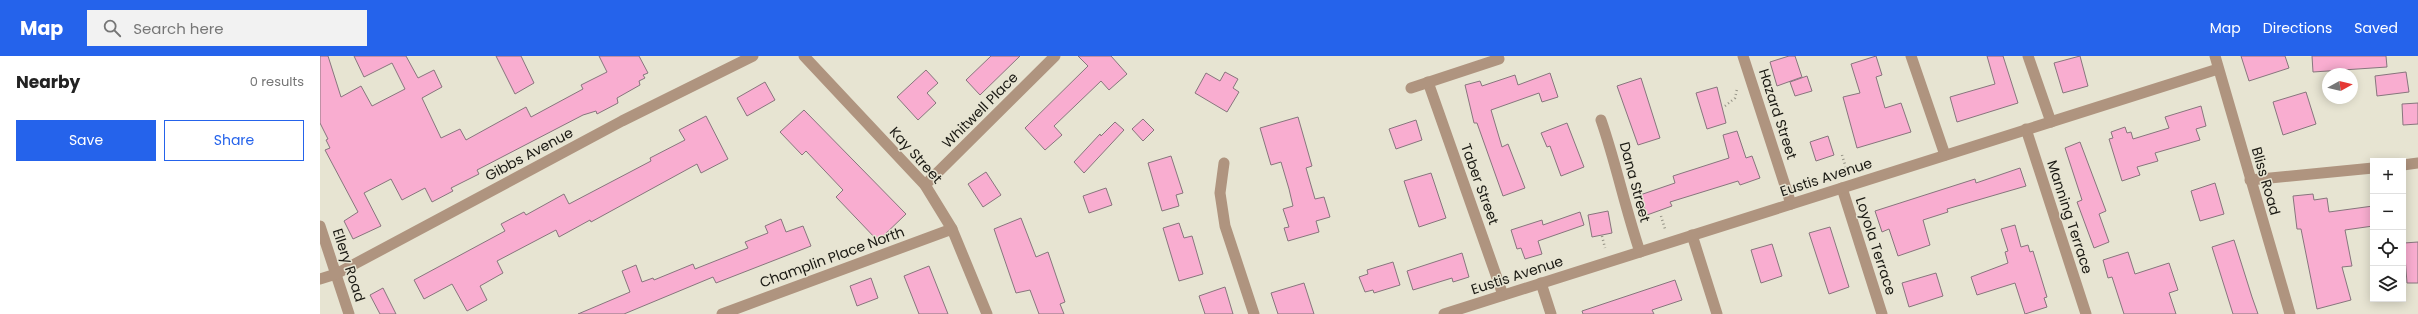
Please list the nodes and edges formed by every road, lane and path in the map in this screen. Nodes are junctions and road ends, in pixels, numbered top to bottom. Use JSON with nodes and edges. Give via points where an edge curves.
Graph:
{"nodes":[{"id":1,"x":753,"y":56,"type":"edge"},
{"id":2,"x":804,"y":56,"type":"edge"},
{"id":3,"x":1055,"y":56,"type":"edge"},
{"id":4,"x":1743,"y":56,"type":"edge"},
{"id":5,"x":1911,"y":56,"type":"edge"},
{"id":6,"x":2028,"y":56,"type":"edge"},
{"id":7,"x":2215,"y":56,"type":"edge"},
{"id":8,"x":1498,"y":59,"type":"dead end"},
{"id":9,"x":2218,"y":69,"type":"junction"},
{"id":10,"x":1428,"y":82,"type":"junction"},
{"id":11,"x":1735,"y":83,"type":"dead end"},
{"id":12,"x":1411,"y":88,"type":"dead end"},
{"id":13,"x":1725,"y":106,"type":"dead end"},
{"id":14,"x":1601,"y":120,"type":"dead end"},
{"id":15,"x":2051,"y":122,"type":"junction"},
{"id":16,"x":2026,"y":129,"type":"junction"},
{"id":17,"x":1945,"y":155,"type":"junction"},
{"id":18,"x":1224,"y":163,"type":"dead end"},
{"id":19,"x":2418,"y":163,"type":"edge"},
{"id":20,"x":2406,"y":165,"type":"edge"},
{"id":21,"x":2370,"y":168,"type":"edge"},
{"id":22,"x":2250,"y":180,"type":"junction"},
{"id":23,"x":925,"y":185,"type":"junction"},
{"id":24,"x":1842,"y":188,"type":"junction"},
{"id":25,"x":1791,"y":204,"type":"junction"},
{"id":26,"x":320,"y":226,"type":"edge"},
{"id":27,"x":952,"y":229,"type":"junction"},
{"id":28,"x":1692,"y":235,"type":"junction"},
{"id":29,"x":1640,"y":252,"type":"junction"},
{"id":30,"x":336,"y":274,"type":"junction"},
{"id":31,"x":320,"y":279,"type":"edge"},
{"id":32,"x":1541,"y":283,"type":"junction"},
{"id":33,"x":1503,"y":295,"type":"junction"},
{"id":34,"x":349,"y":314,"type":"edge"},
{"id":35,"x":722,"y":314,"type":"edge"},
{"id":36,"x":987,"y":314,"type":"edge"},
{"id":37,"x":1254,"y":314,"type":"edge"},
{"id":38,"x":1444,"y":314,"type":"edge"},
{"id":39,"x":1551,"y":314,"type":"edge"},
{"id":40,"x":1717,"y":314,"type":"edge"},
{"id":41,"x":1882,"y":314,"type":"edge"},
{"id":42,"x":2086,"y":314,"type":"edge"},
{"id":43,"x":2290,"y":314,"type":"edge"}],
"edges":[{"from":1,"to":30,"type":"street","name":"Gibbs Avenue","via":[[622,121]]},
{"from":2,"to":23,"type":"street","name":"Kay Street"},
{"from":3,"to":23,"type":"street","name":"Whitwell Place"},
{"from":4,"to":25,"type":"street","name":"Hazard Street"},
{"from":5,"to":17,"type":"street"},
{"from":6,"to":15,"type":"street"},
{"from":7,"to":9,"type":"street","name":"Bliss Road"},
{"from":8,"to":10,"type":"street"},
{"from":9,"to":15,"type":"street","name":"Eustis Avenue"},
{"from":9,"to":22,"type":"street","name":"Bliss Road"},
{"from":10,"to":12,"type":"street"},
{"from":10,"to":33,"type":"street","name":"Taber Street"},
{"from":11,"to":13,"type":"path","via":[[1738,92]]},
{"from":14,"to":29,"type":"street","name":"Dana Street"},
{"from":15,"to":16,"type":"street","name":"Eustis Avenue"},
{"from":16,"to":17,"type":"street","name":"Eustis Avenue"},
{"from":16,"to":42,"type":"street","name":"Manning Terrace"},
{"from":17,"to":24,"type":"street","name":"Eustis Avenue"},
{"from":18,"to":37,"type":"street","via":[[1220,193],[1225,226]]},
{"from":19,"to":20,"type":"street"},
{"from":21,"to":22,"type":"street"},
{"from":22,"to":43,"type":"street","name":"Bliss Road"},
{"from":23,"to":27,"type":"street","name":"Kay Street"},
{"from":24,"to":25,"type":"street","name":"Eustis Avenue"},
{"from":24,"to":41,"type":"street","name":"Loyola Terrace"},
{"from":25,"to":28,"type":"street","name":"Eustis Avenue"},
{"from":26,"to":30,"type":"street","name":"Ellery Road"},
{"from":27,"to":35,"type":"street","name":"Champlin Place North"},
{"from":27,"to":36,"type":"street","name":"Kay Street"},
{"from":28,"to":29,"type":"street","name":"Eustis Avenue"},
{"from":28,"to":40,"type":"street"},
{"from":29,"to":32,"type":"street","name":"Eustis Avenue"},
{"from":30,"to":31,"type":"street","name":"Gibbs Avenue"},
{"from":30,"to":34,"type":"street","name":"Ellery Road"},
{"from":32,"to":33,"type":"street","name":"Eustis Avenue"},
{"from":32,"to":39,"type":"street"},
{"from":33,"to":38,"type":"street","name":"Eustis Avenue"}]}
